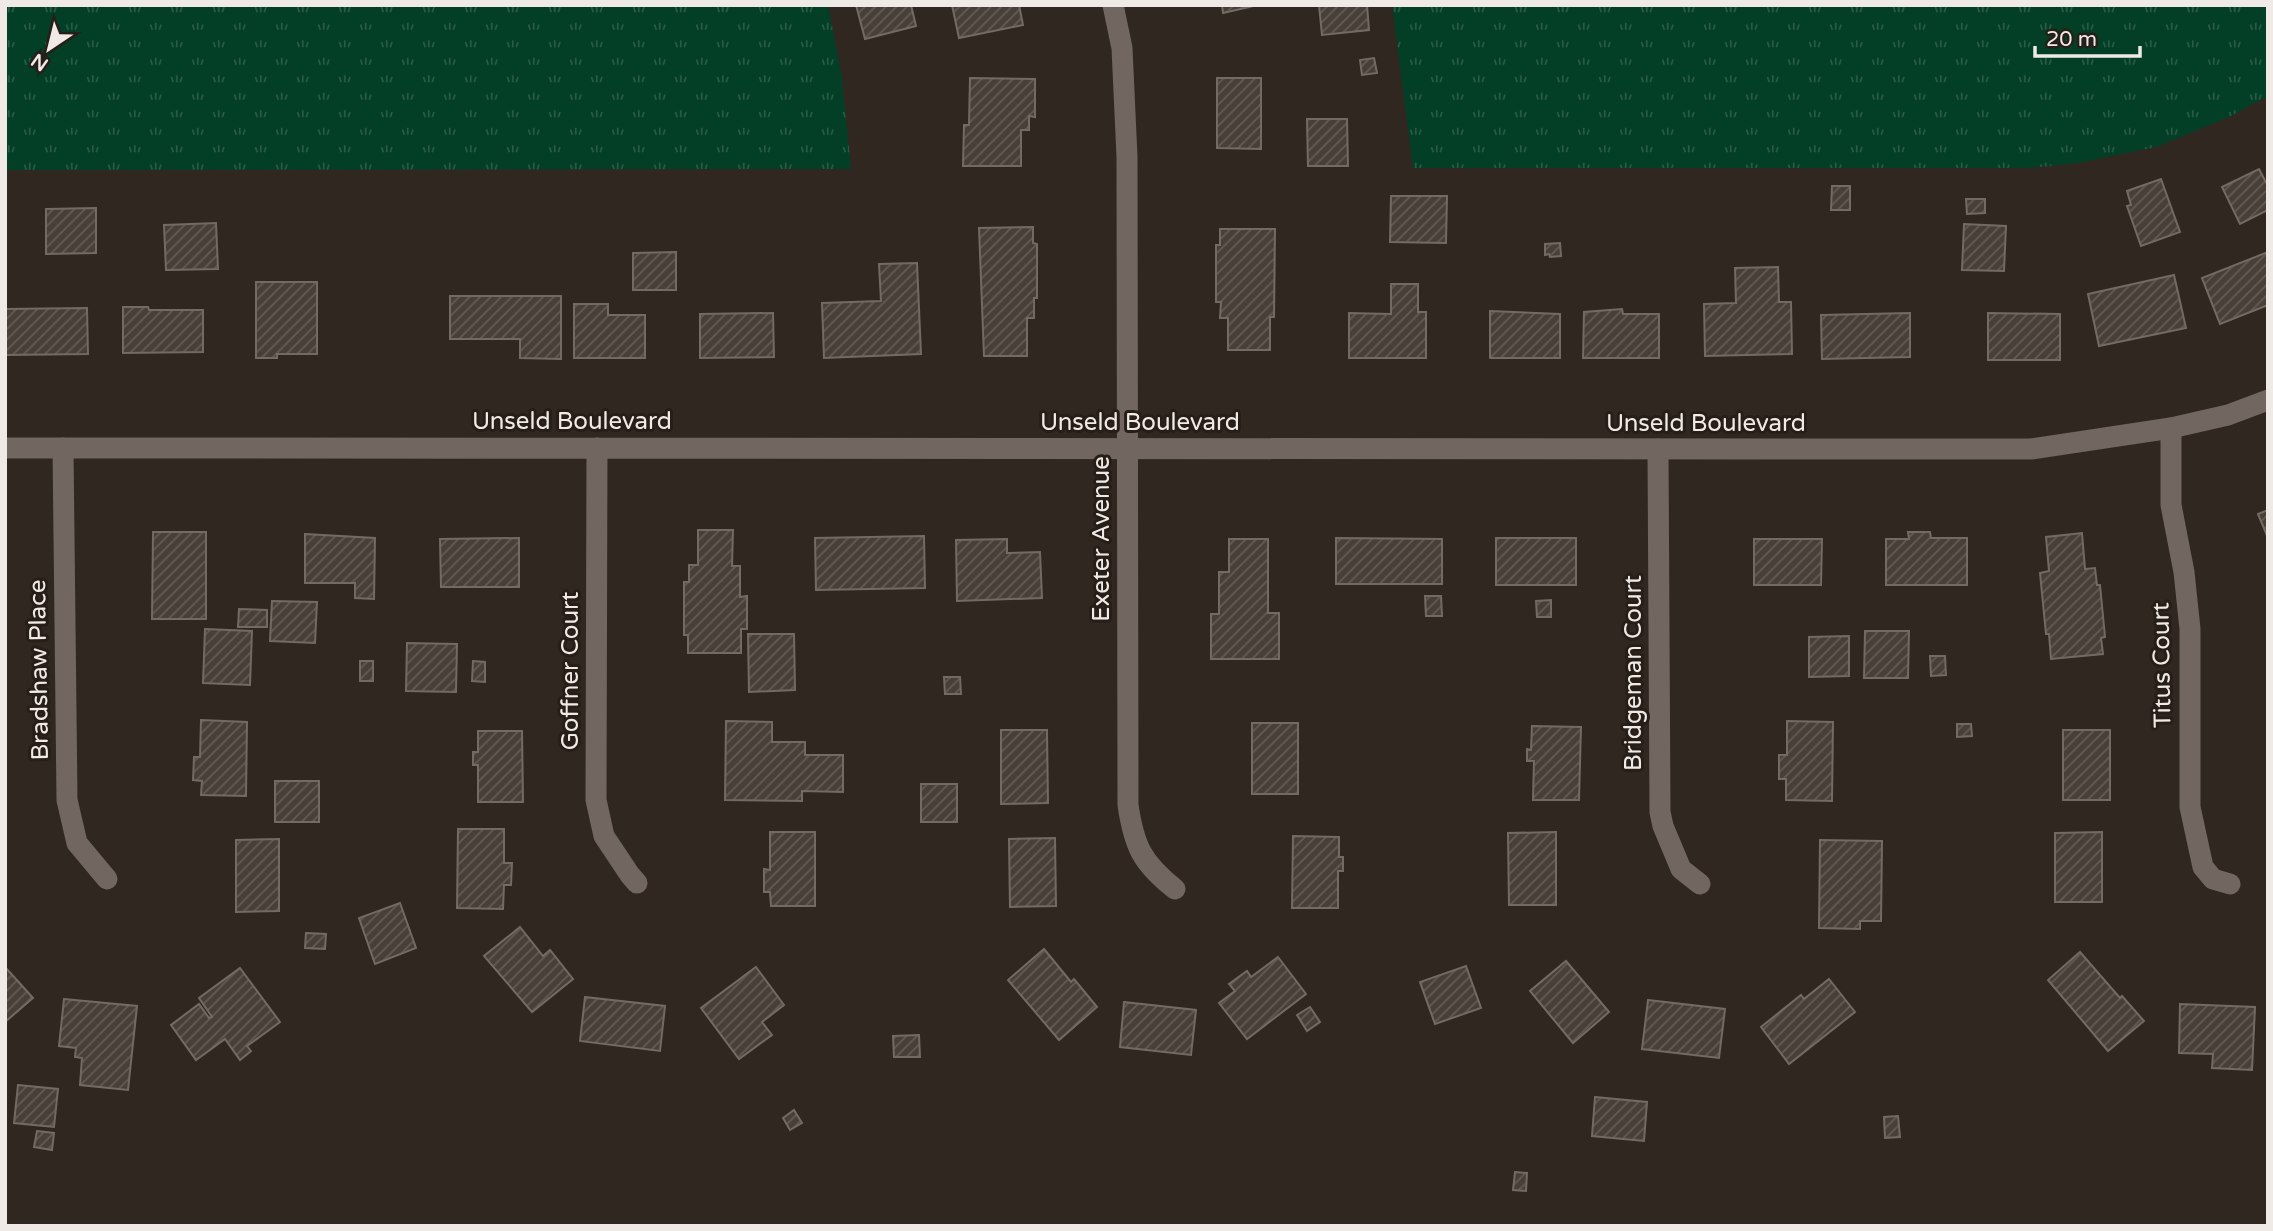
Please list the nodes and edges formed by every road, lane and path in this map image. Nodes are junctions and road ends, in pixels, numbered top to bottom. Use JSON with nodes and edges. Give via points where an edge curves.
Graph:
{"nodes":[{"id":1,"x":1113,"y":5,"type":"edge"},
{"id":2,"x":2268,"y":400,"type":"edge"},
{"id":3,"x":2171,"y":428,"type":"junction"},
{"id":4,"x":5,"y":448,"type":"edge"},
{"id":5,"x":64,"y":448,"type":"junction"},
{"id":6,"x":597,"y":448,"type":"junction"},
{"id":7,"x":1127,"y":448,"type":"junction"},
{"id":8,"x":1658,"y":449,"type":"junction"},
{"id":9,"x":107,"y":879,"type":"dead end"},
{"id":10,"x":638,"y":883,"type":"dead end"},
{"id":11,"x":1700,"y":884,"type":"dead end"},
{"id":12,"x":2230,"y":884,"type":"dead end"},
{"id":13,"x":1175,"y":889,"type":"dead end"}],
"edges":[{"from":1,"to":7,"type":"street","name":"Exeter Avenue","via":[[1122,48],[1127,157]]},
{"from":2,"to":3,"type":"street","name":"Unseld Boulevard"},
{"from":3,"to":8,"type":"street","name":"Unseld Boulevard","via":[[2031,449]]},
{"from":3,"to":12,"type":"street","name":"Titus Court","via":[[2171,505],[2190,629],[2190,807],[2203,867],[2213,879]]},
{"from":4,"to":5,"type":"street","name":"Unseld Boulevard"},
{"from":5,"to":6,"type":"street","name":"Unseld Boulevard"},
{"from":5,"to":9,"type":"street","name":"Bradshaw Place","via":[[67,800],[77,843]]},
{"from":6,"to":7,"type":"street","name":"Unseld Boulevard"},
{"from":6,"to":10,"type":"street","name":"Goffner Court","via":[[596,800],[604,836]]},
{"from":7,"to":8,"type":"street","name":"Unseld Boulevard"},
{"from":7,"to":13,"type":"street","name":"Exeter Avenue","via":[[1128,805],[1132,834],[1144,858],[1154,873]]},
{"from":8,"to":11,"type":"street","name":"Bridgeman Court","via":[[1660,812],[1681,869]]}]}
